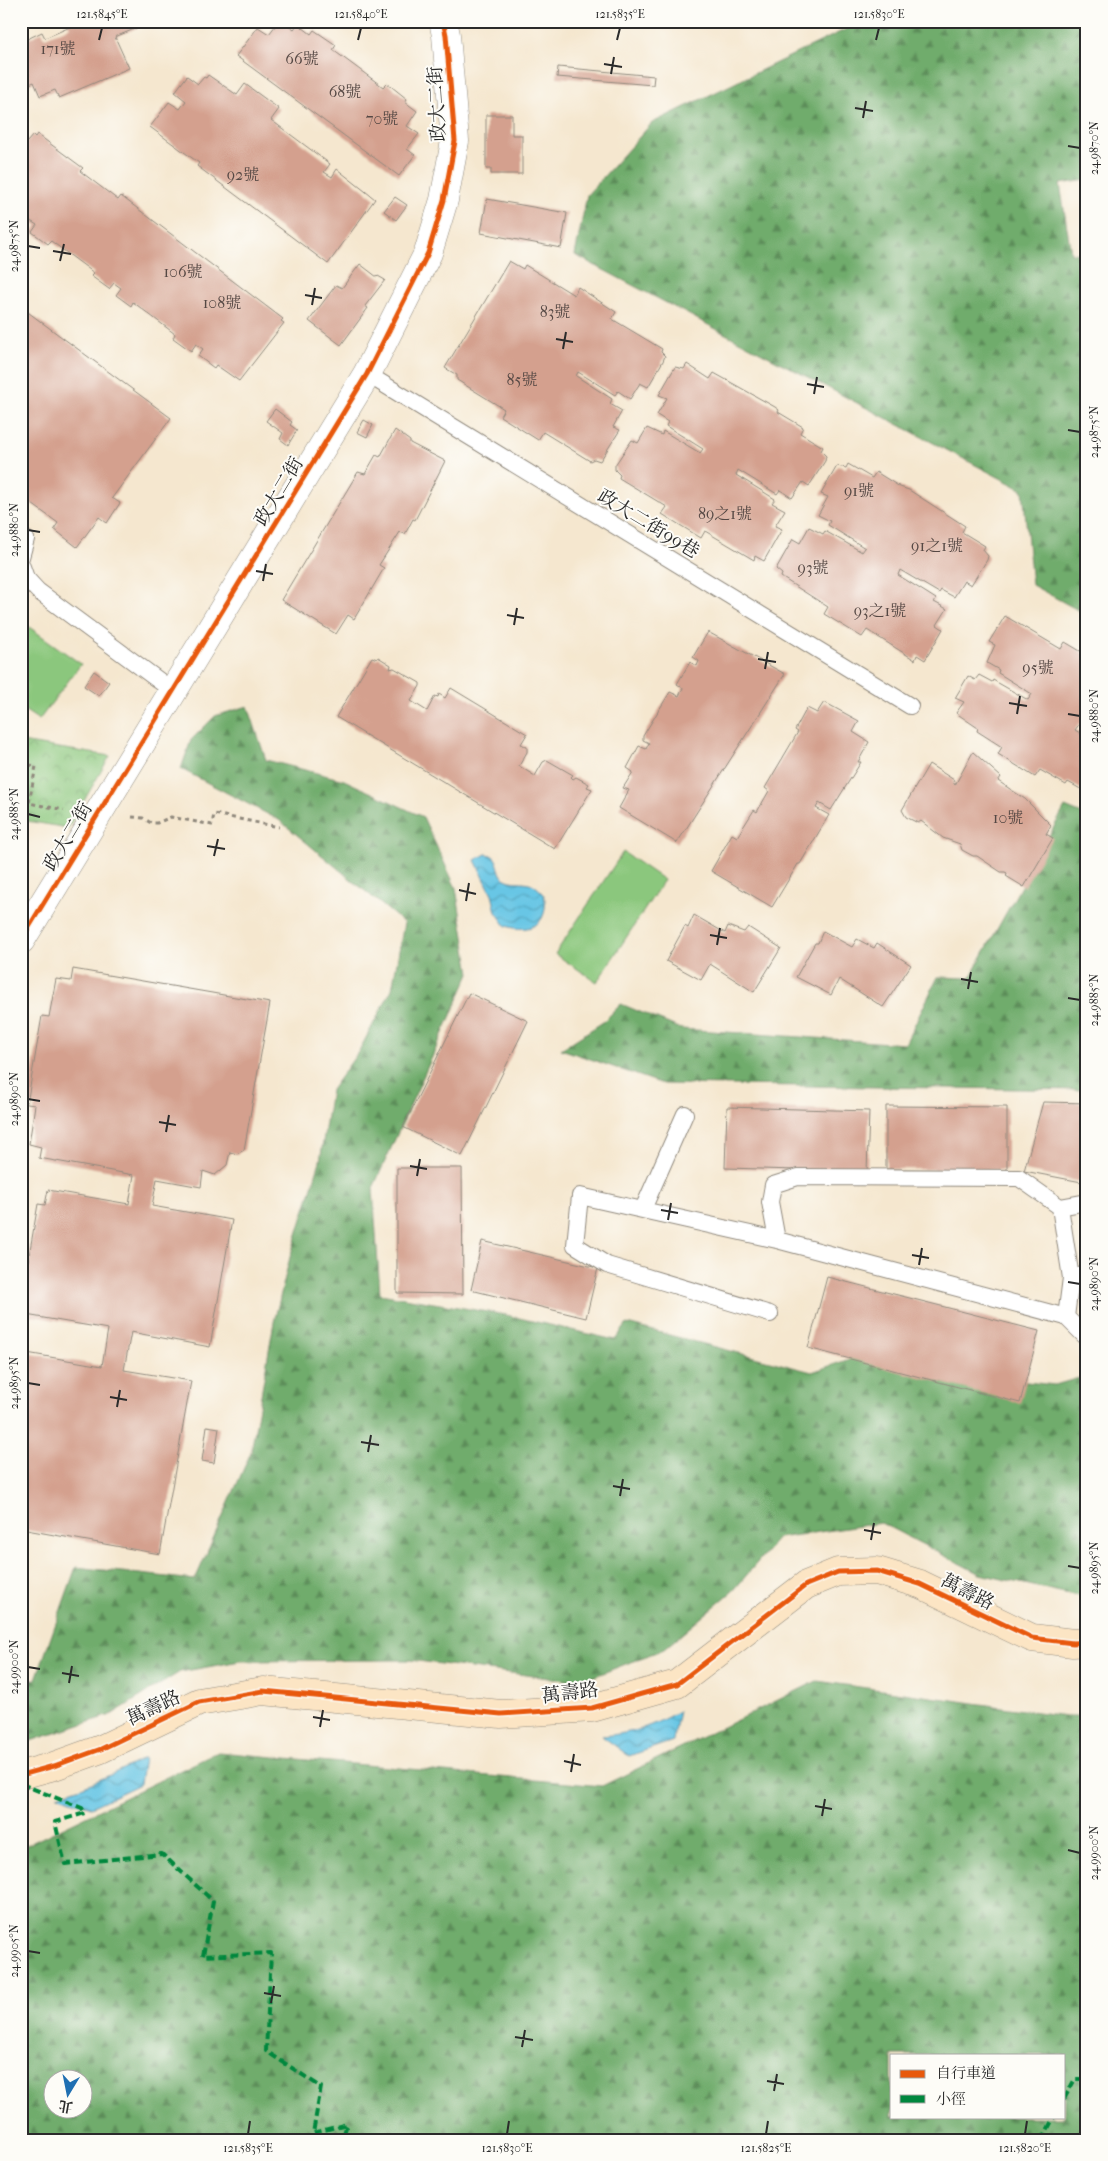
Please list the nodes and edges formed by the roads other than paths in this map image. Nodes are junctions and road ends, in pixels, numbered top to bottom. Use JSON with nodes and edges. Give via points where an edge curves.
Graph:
{"nodes":[{"id":1,"x":443,"y":21,"type":"edge"},
{"id":2,"x":367,"y":374,"type":"junction"},
{"id":3,"x":26,"y":539,"type":"dead end"},
{"id":4,"x":21,"y":557,"type":"edge"},
{"id":5,"x":21,"y":564,"type":"edge"},
{"id":6,"x":173,"y":691,"type":"junction"},
{"id":7,"x":910,"y":706,"type":"dead end"},
{"id":8,"x":21,"y":940,"type":"edge"},
{"id":9,"x":685,"y":1114,"type":"dead end"},
{"id":10,"x":1087,"y":1202,"type":"edge"},
{"id":11,"x":1060,"y":1207,"type":"junction"},
{"id":12,"x":643,"y":1209,"type":"junction"},
{"id":13,"x":777,"y":1240,"type":"junction"},
{"id":14,"x":1079,"y":1276,"type":"edge"},
{"id":15,"x":770,"y":1314,"type":"dead end"},
{"id":16,"x":1066,"y":1317,"type":"junction"},
{"id":17,"x":1087,"y":1338,"type":"edge"},
{"id":18,"x":1087,"y":1642,"type":"edge"},
{"id":19,"x":21,"y":1775,"type":"edge"}],
"edges":[{"from":1,"to":2,"type":"street","name":"政大二街","via":[[456,142],[444,200],[428,253]]},
{"from":2,"to":6,"type":"street","name":"政大二街"},
{"from":2,"to":7,"type":"lane","name":"政大二街99巷"},
{"from":3,"to":4,"type":"lane"},
{"from":5,"to":6,"type":"lane","via":[[26,578],[38,591]]},
{"from":6,"to":8,"type":"street","name":"政大二街"},
{"from":9,"to":12,"type":"lane"},
{"from":10,"to":11,"type":"lane"},
{"from":11,"to":13,"type":"lane","via":[[1019,1178],[798,1177],[773,1185],[770,1202]]},
{"from":11,"to":14,"type":"lane"},
{"from":12,"to":13,"type":"lane"},
{"from":12,"to":15,"type":"lane","via":[[580,1196],[575,1245],[607,1265]]},
{"from":13,"to":16,"type":"lane"},
{"from":14,"to":16,"type":"lane"},
{"from":16,"to":17,"type":"lane"},
{"from":18,"to":19,"type":"street","name":"萬壽路","via":[[1032,1638],[920,1584],[877,1571],[838,1572],[806,1585],[677,1684],[592,1708],[501,1714],[263,1691],[199,1702],[101,1748]]}]}
